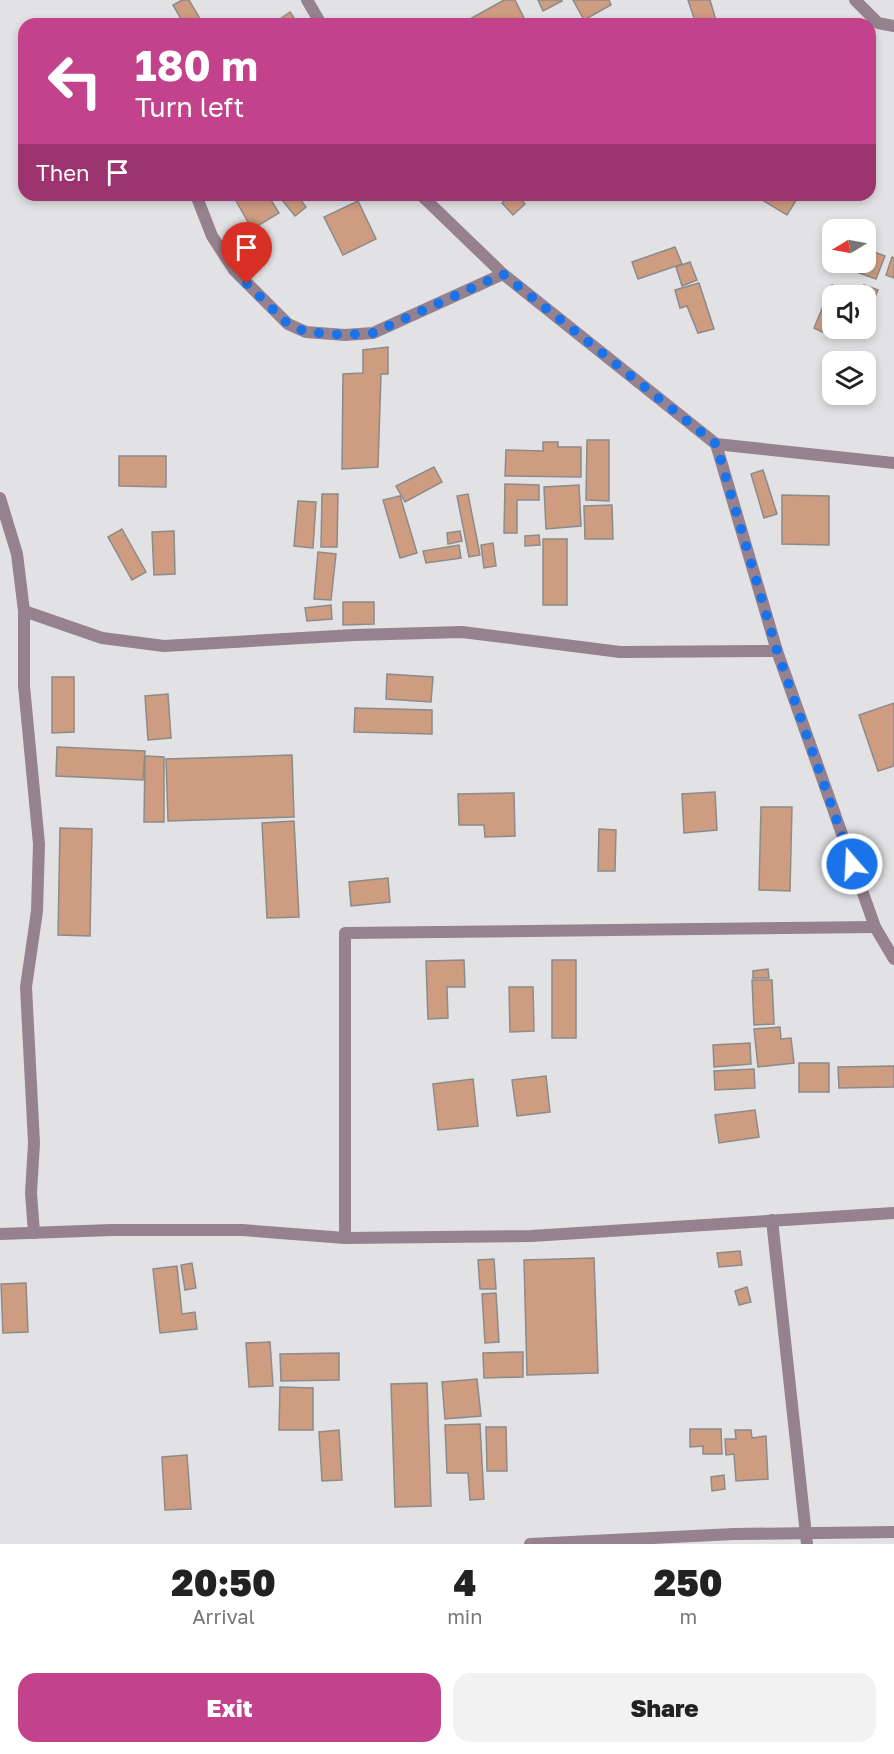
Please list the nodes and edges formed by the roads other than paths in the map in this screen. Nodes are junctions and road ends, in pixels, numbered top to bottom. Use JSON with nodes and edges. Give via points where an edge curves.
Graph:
{"nodes":[{"id":1,"x":307,"y":0,"type":"edge"},
{"id":2,"x":855,"y":0,"type":"edge"},
{"id":3,"x":318,"y":18,"type":"edge"},
{"id":4,"x":874,"y":18,"type":"edge"},
{"id":5,"x":876,"y":20,"type":"edge"},
{"id":6,"x":894,"y":26,"type":"edge"},
{"id":7,"x":198,"y":201,"type":"edge"},
{"id":8,"x":427,"y":201,"type":"edge"},
{"id":9,"x":503,"y":274,"type":"junction"},
{"id":10,"x":716,"y":444,"type":"junction"},
{"id":11,"x":894,"y":463,"type":"edge"},
{"id":12,"x":0,"y":498,"type":"edge"},
{"id":13,"x":24,"y":611,"type":"junction"},
{"id":14,"x":777,"y":651,"type":"junction"},
{"id":15,"x":875,"y":927,"type":"junction"},
{"id":16,"x":894,"y":959,"type":"edge"},
{"id":17,"x":894,"y":1213,"type":"edge"},
{"id":18,"x":772,"y":1220,"type":"junction"},
{"id":19,"x":33,"y":1233,"type":"junction"},
{"id":20,"x":0,"y":1234,"type":"edge"},
{"id":21,"x":345,"y":1238,"type":"junction"},
{"id":22,"x":894,"y":1532,"type":"edge"},
{"id":23,"x":807,"y":1539,"type":"edge"},
{"id":24,"x":530,"y":1544,"type":"edge"}],
"edges":[{"from":1,"to":3,"type":"street"},
{"from":2,"to":4,"type":"street"},
{"from":5,"to":6,"type":"street"},
{"from":7,"to":9,"type":"street","via":[[212,236],[234,270],[288,324],[306,332],[373,333]]},
{"from":8,"to":9,"type":"street"},
{"from":9,"to":10,"type":"street"},
{"from":10,"to":11,"type":"street"},
{"from":10,"to":14,"type":"street"},
{"from":12,"to":13,"type":"street","via":[[17,554]]},
{"from":13,"to":14,"type":"street","via":[[102,638],[164,646],[462,632],[620,652]]},
{"from":13,"to":19,"type":"street","via":[[24,686],[39,844],[37,911],[26,987],[34,1143]]},
{"from":14,"to":15,"type":"street"},
{"from":15,"to":16,"type":"street"},
{"from":15,"to":21,"type":"street","via":[[345,933]]},
{"from":17,"to":18,"type":"street"},
{"from":18,"to":21,"type":"street","via":[[531,1236]]},
{"from":18,"to":23,"type":"street"},
{"from":19,"to":20,"type":"street"},
{"from":19,"to":21,"type":"street","via":[[242,1230]]},
{"from":22,"to":23,"type":"street"},
{"from":23,"to":24,"type":"street","via":[[734,1534]]}]}
